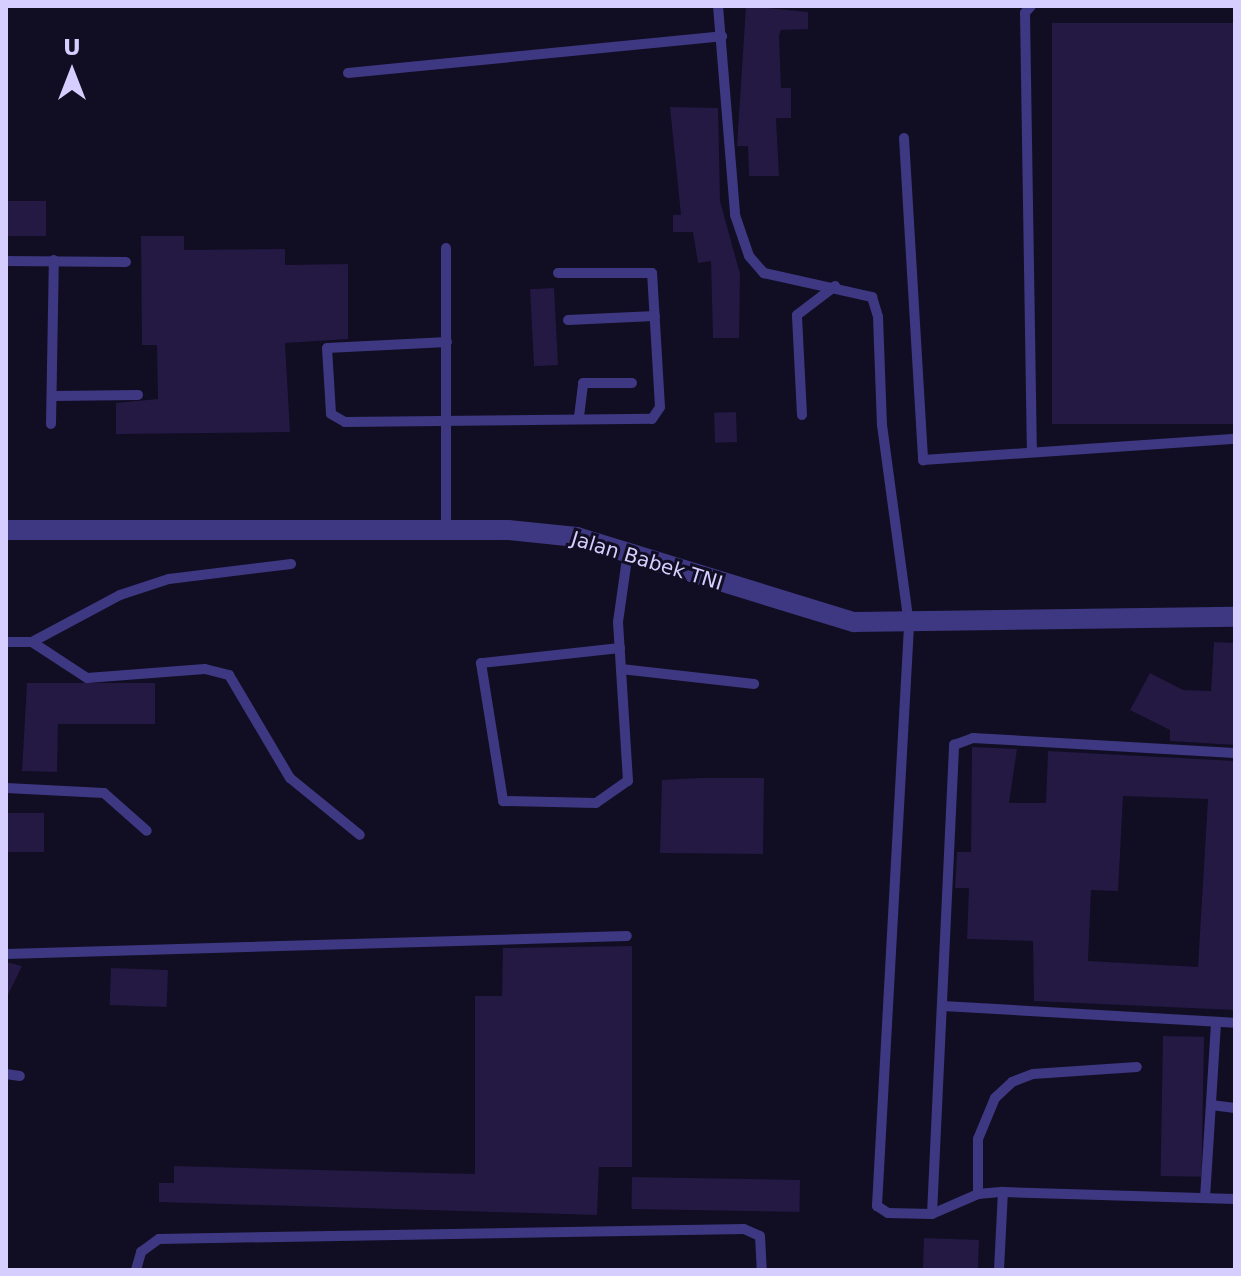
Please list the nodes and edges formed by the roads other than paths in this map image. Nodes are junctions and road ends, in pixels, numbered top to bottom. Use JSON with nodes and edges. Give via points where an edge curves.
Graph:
{"nodes":[{"id":1,"x":718,"y":6,"type":"edge"},
{"id":2,"x":1031,"y":6,"type":"edge"},
{"id":3,"x":722,"y":36,"type":"junction"},
{"id":4,"x":348,"y":73,"type":"dead end"},
{"id":5,"x":904,"y":138,"type":"dead end"},
{"id":6,"x":446,"y":248,"type":"dead end"},
{"id":7,"x":54,"y":260,"type":"junction"},
{"id":8,"x":6,"y":261,"type":"edge"},
{"id":9,"x":126,"y":262,"type":"dead end"},
{"id":10,"x":558,"y":273,"type":"dead end"},
{"id":11,"x":835,"y":286,"type":"junction"},
{"id":12,"x":655,"y":316,"type":"junction"},
{"id":13,"x":568,"y":320,"type":"dead end"},
{"id":14,"x":447,"y":342,"type":"junction"},
{"id":15,"x":632,"y":383,"type":"dead end"},
{"id":16,"x":138,"y":395,"type":"dead end"},
{"id":17,"x":52,"y":396,"type":"junction"},
{"id":18,"x":802,"y":415,"type":"dead end"},
{"id":19,"x":448,"y":417,"type":"junction"},
{"id":20,"x":579,"y":417,"type":"junction"},
{"id":21,"x":51,"y":424,"type":"dead end"},
{"id":22,"x":1235,"y":439,"type":"edge"},
{"id":23,"x":1032,"y":451,"type":"junction"},
{"id":24,"x":446,"y":529,"type":"junction"},
{"id":25,"x":6,"y":530,"type":"edge"},
{"id":26,"x":628,"y":552,"type":"junction"},
{"id":27,"x":291,"y":564,"type":"dead end"},
{"id":28,"x":1235,"y":617,"type":"edge"},
{"id":29,"x":909,"y":626,"type":"junction"},
{"id":30,"x":6,"y":642,"type":"edge"},
{"id":31,"x":32,"y":642,"type":"junction"},
{"id":32,"x":620,"y":648,"type":"junction"},
{"id":33,"x":621,"y":669,"type":"junction"},
{"id":34,"x":754,"y":684,"type":"dead end"},
{"id":35,"x":1235,"y":753,"type":"edge"},
{"id":36,"x":6,"y":788,"type":"edge"},
{"id":37,"x":147,"y":831,"type":"dead end"},
{"id":38,"x":360,"y":835,"type":"dead end"},
{"id":39,"x":627,"y":936,"type":"dead end"},
{"id":40,"x":6,"y":954,"type":"edge"},
{"id":41,"x":943,"y":1006,"type":"junction"},
{"id":42,"x":1216,"y":1022,"type":"junction"},
{"id":43,"x":1235,"y":1023,"type":"edge"},
{"id":44,"x":1137,"y":1067,"type":"dead end"},
{"id":45,"x":6,"y":1074,"type":"edge"},
{"id":46,"x":20,"y":1076,"type":"dead end"},
{"id":47,"x":1211,"y":1105,"type":"junction"},
{"id":48,"x":1235,"y":1108,"type":"edge"},
{"id":49,"x":1003,"y":1192,"type":"junction"},
{"id":50,"x":978,"y":1194,"type":"junction"},
{"id":51,"x":1205,"y":1198,"type":"junction"},
{"id":52,"x":1235,"y":1199,"type":"edge"},
{"id":53,"x":932,"y":1214,"type":"junction"},
{"id":54,"x":136,"y":1270,"type":"edge"},
{"id":55,"x":762,"y":1270,"type":"edge"},
{"id":56,"x":999,"y":1270,"type":"edge"}],
"edges":[{"from":1,"to":3,"type":"lane"},
{"from":2,"to":23,"type":"lane","via":[[1025,13]]},
{"from":3,"to":4,"type":"lane"},
{"from":3,"to":11,"type":"lane","via":[[735,215],[749,256],[764,273]]},
{"from":5,"to":23,"type":"lane","via":[[923,460]]},
{"from":6,"to":14,"type":"lane"},
{"from":7,"to":8,"type":"lane"},
{"from":7,"to":9,"type":"lane"},
{"from":7,"to":17,"type":"lane"},
{"from":10,"to":12,"type":"lane","via":[[650,270]]},
{"from":11,"to":18,"type":"lane","via":[[797,315]]},
{"from":11,"to":29,"type":"lane","via":[[872,297],[876,306],[882,425]]},
{"from":12,"to":13,"type":"lane"},
{"from":12,"to":20,"type":"lane","via":[[658,415]]},
{"from":14,"to":19,"type":"lane"},
{"from":14,"to":19,"type":"lane","via":[[333,346],[324,358],[336,420]]},
{"from":15,"to":20,"type":"lane","via":[[583,383]]},
{"from":16,"to":17,"type":"lane"},
{"from":17,"to":21,"type":"lane"},
{"from":19,"to":20,"type":"lane"},
{"from":19,"to":24,"type":"lane"},
{"from":22,"to":23,"type":"lane"},
{"from":24,"to":25,"type":"street","name":"Jalan Babek TNI"},
{"from":24,"to":26,"type":"street","name":"Jalan Babek TNI","via":[[577,537]]},
{"from":26,"to":29,"type":"street","name":"Jalan Babek TNI","via":[[798,609]]},
{"from":26,"to":32,"type":"lane"},
{"from":27,"to":31,"type":"lane","via":[[169,579],[120,595]]},
{"from":28,"to":29,"type":"street","name":"Jalan Babek TNI"},
{"from":29,"to":53,"type":"lane","via":[[876,1200],[882,1211]]},
{"from":30,"to":31,"type":"lane"},
{"from":31,"to":38,"type":"lane","via":[[87,678],[205,669],[229,675],[290,778]]},
{"from":32,"to":33,"type":"lane"},
{"from":32,"to":33,"type":"lane","via":[[481,663],[503,801],[596,803],[628,781]]},
{"from":33,"to":34,"type":"lane"},
{"from":35,"to":41,"type":"lane","via":[[958,741],[950,752]]},
{"from":36,"to":37,"type":"lane","via":[[104,793]]},
{"from":39,"to":40,"type":"lane"},
{"from":41,"to":42,"type":"lane"},
{"from":41,"to":53,"type":"lane"},
{"from":42,"to":43,"type":"lane"},
{"from":42,"to":47,"type":"lane"},
{"from":44,"to":50,"type":"lane","via":[[1033,1074],[1012,1082],[995,1098],[978,1139]]},
{"from":45,"to":46,"type":"lane"},
{"from":47,"to":48,"type":"lane"},
{"from":47,"to":51,"type":"lane"},
{"from":49,"to":50,"type":"lane"},
{"from":49,"to":51,"type":"lane"},
{"from":49,"to":56,"type":"lane"},
{"from":50,"to":53,"type":"lane"},
{"from":51,"to":52,"type":"lane"},
{"from":54,"to":55,"type":"lane","via":[[141,1252],[159,1239],[744,1229],[760,1236]]}]}
